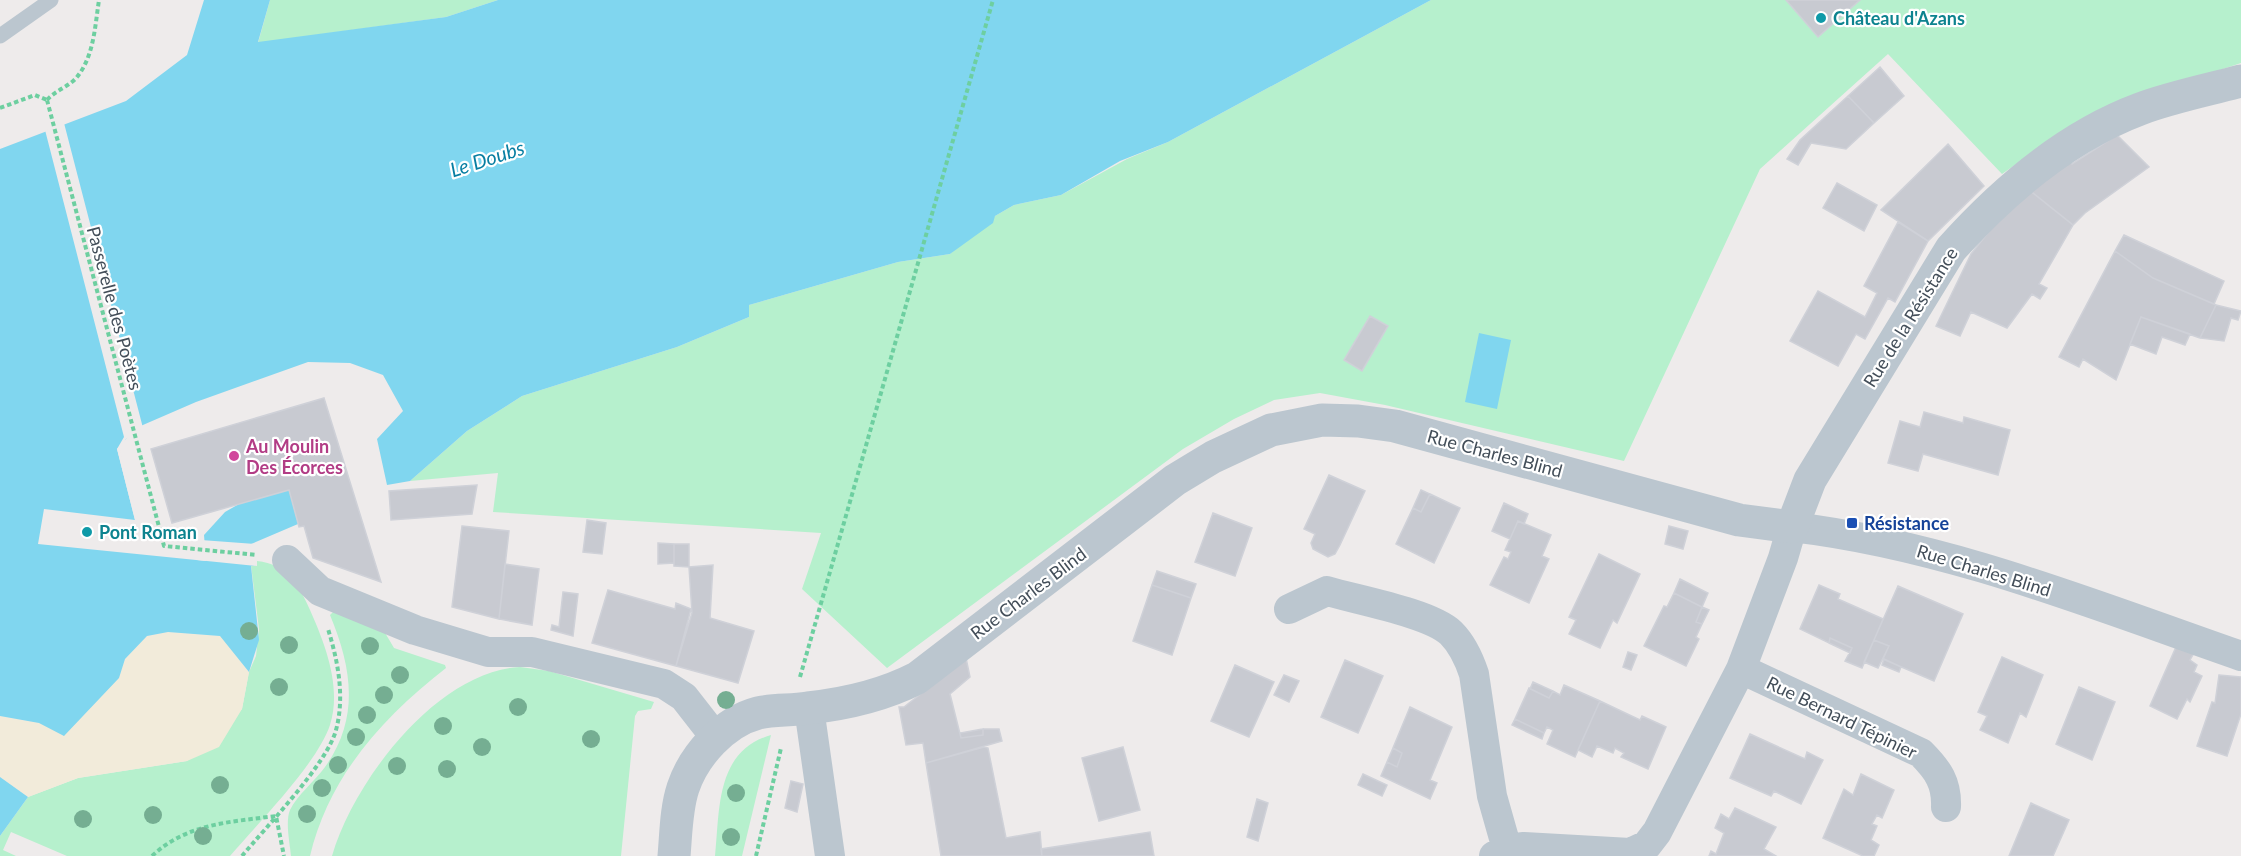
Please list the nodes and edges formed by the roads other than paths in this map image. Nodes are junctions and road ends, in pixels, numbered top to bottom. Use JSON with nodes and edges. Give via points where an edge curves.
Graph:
{"nodes":[{"id":1,"x":51,"y":0,"type":"edge"},
{"id":2,"x":0,"y":36,"type":"edge"},
{"id":3,"x":2241,"y":81,"type":"edge"},
{"id":4,"x":1792,"y":527,"type":"junction"},
{"id":5,"x":287,"y":560,"type":"dead end"},
{"id":6,"x":1289,"y":609,"type":"dead end"},
{"id":7,"x":2241,"y":656,"type":"edge"},
{"id":8,"x":1741,"y":669,"type":"junction"},
{"id":9,"x":800,"y":709,"type":"junction"},
{"id":10,"x":716,"y":738,"type":"junction"},
{"id":11,"x":1946,"y":807,"type":"dead end"},
{"id":12,"x":1650,"y":850,"type":"edge"},
{"id":13,"x":1500,"y":853,"type":"edge"},
{"id":14,"x":674,"y":856,"type":"edge"},
{"id":15,"x":830,"y":856,"type":"edge"}],
"edges":[{"from":1,"to":2,"type":"lane"},
{"from":3,"to":4,"type":"street","name":"Rue de la Résistance","via":[[2140,109],[2093,130],[2005,193],[1977,220],[1951,249],[1822,460]]},
{"from":4,"to":7,"type":"street","name":"Rue Charles Blind","via":[[1885,541],[1980,567]]},
{"from":4,"to":8,"type":"street"},
{"from":4,"to":9,"type":"street","name":"Rue Charles Blind","via":[[1739,519],[1395,426],[1322,420],[1295,424],[1242,442],[1175,480],[917,678],[895,690]]},
{"from":5,"to":10,"type":"street","via":[[320,591],[415,630],[488,652],[532,652],[664,684],[684,697]]},
{"from":6,"to":13,"type":"street","via":[[1327,591],[1429,620],[1451,632],[1474,674]]},
{"from":8,"to":11,"type":"street","name":"Rue Bernard Tépinier","via":[[1921,753],[1938,770],[1946,790]]},
{"from":8,"to":12,"type":"street"},
{"from":9,"to":10,"type":"street","name":"Rue Charles Blind","via":[[771,710],[744,718]]},
{"from":9,"to":15,"type":"street"},
{"from":10,"to":14,"type":"street","name":"Rue Charles Blind","via":[[690,770],[682,790]]},
{"from":12,"to":13,"type":"street","via":[[1630,853],[1524,847]]}]}
